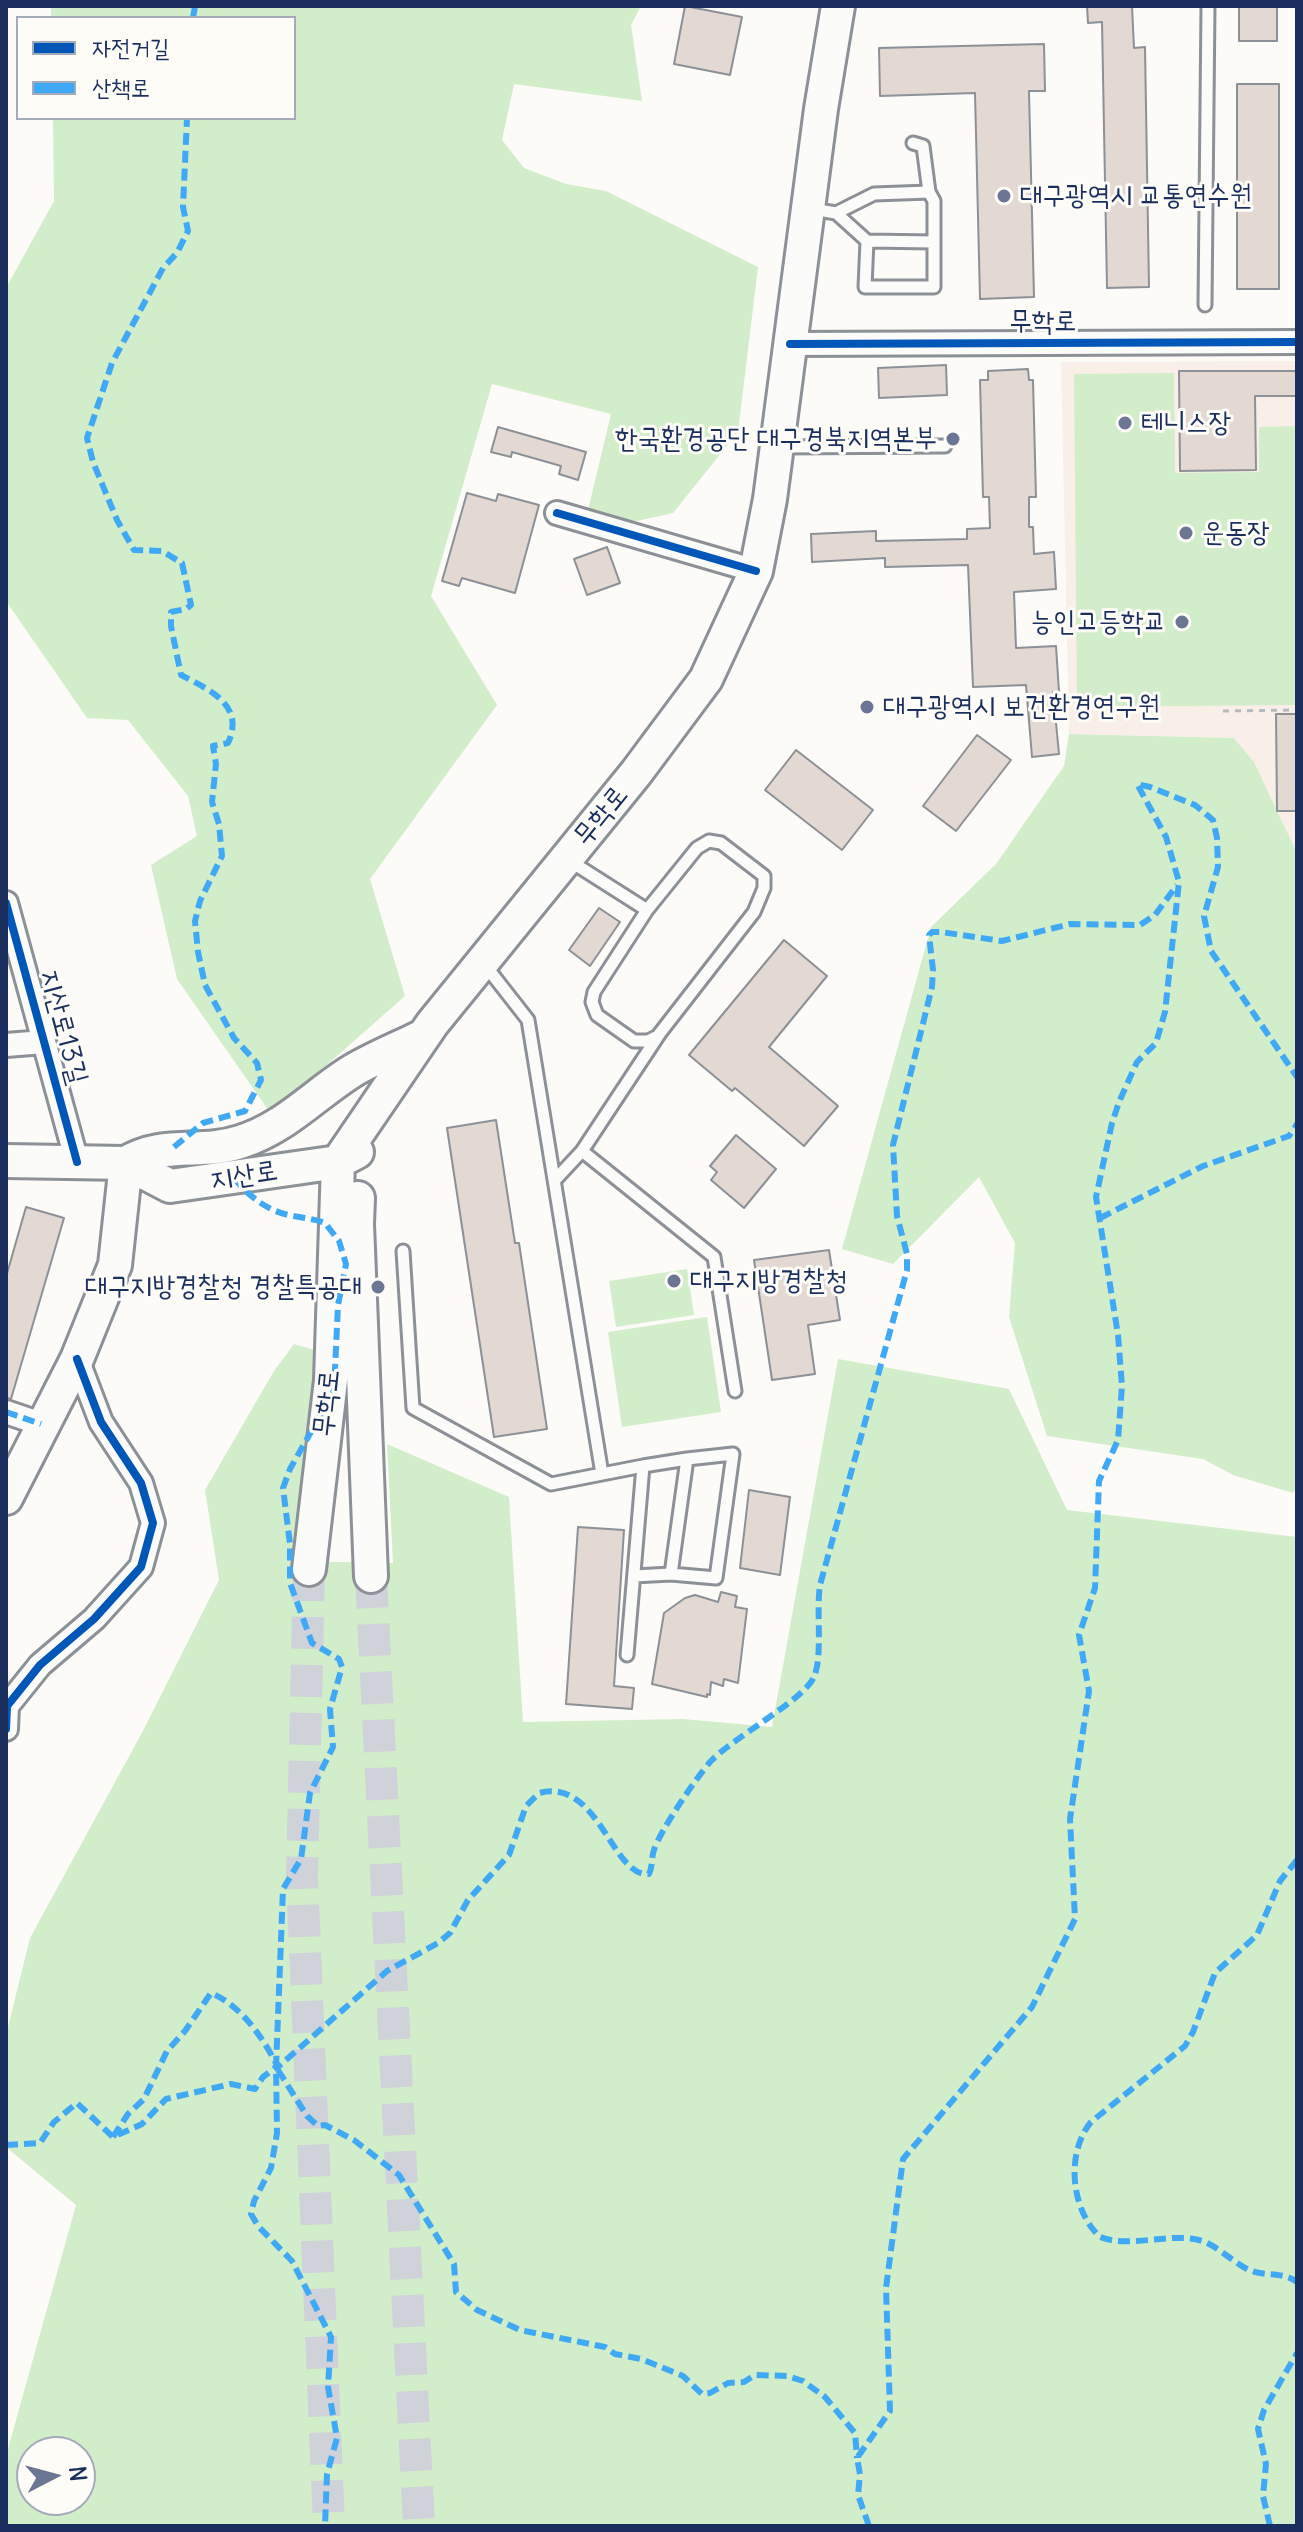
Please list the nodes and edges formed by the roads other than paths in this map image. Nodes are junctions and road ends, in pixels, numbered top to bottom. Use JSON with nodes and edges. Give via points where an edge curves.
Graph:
{"nodes":[{"id":1,"x":838,"y":6,"type":"edge"},
{"id":2,"x":1208,"y":6,"type":"edge"},
{"id":3,"x":913,"y":143,"type":"dead end"},
{"id":4,"x":929,"y":192,"type":"junction"},
{"id":5,"x":822,"y":211,"type":"junction"},
{"id":6,"x":867,"y":241,"type":"junction"},
{"id":7,"x":934,"y":242,"type":"junction"},
{"id":8,"x":1205,"y":305,"type":"dead end"},
{"id":9,"x":1297,"y":342,"type":"edge"},
{"id":10,"x":790,"y":344,"type":"junction"},
{"id":11,"x":945,"y":446,"type":"dead end"},
{"id":12,"x":776,"y":447,"type":"junction"},
{"id":13,"x":557,"y":513,"type":"dead end"},
{"id":14,"x":756,"y":571,"type":"junction"},
{"id":15,"x":566,"y":859,"type":"junction"},
{"id":16,"x":6,"y":903,"type":"edge"},
{"id":17,"x":647,"y":910,"type":"junction"},
{"id":18,"x":482,"y":962,"type":"junction"},
{"id":19,"x":660,"y":1033,"type":"junction"},
{"id":20,"x":424,"y":1035,"type":"junction"},
{"id":21,"x":44,"y":1042,"type":"junction"},
{"id":22,"x":6,"y":1045,"type":"edge"},
{"id":23,"x":349,"y":1073,"type":"joint"},
{"id":24,"x":582,"y":1151,"type":"junction"},
{"id":25,"x":351,"y":1155,"type":"junction"},
{"id":26,"x":6,"y":1161,"type":"edge"},
{"id":27,"x":77,"y":1162,"type":"junction"},
{"id":28,"x":126,"y":1163,"type":"junction"},
{"id":29,"x":555,"y":1180,"type":"junction"},
{"id":30,"x":403,"y":1251,"type":"dead end"},
{"id":31,"x":77,"y":1359,"type":"junction"},
{"id":32,"x":735,"y":1391,"type":"dead end"},
{"id":33,"x":6,"y":1412,"type":"edge"},
{"id":34,"x":41,"y":1424,"type":"junction"},
{"id":35,"x":687,"y":1459,"type":"junction"},
{"id":36,"x":643,"y":1466,"type":"junction"},
{"id":37,"x":602,"y":1474,"type":"junction"},
{"id":38,"x":6,"y":1498,"type":"edge"},
{"id":39,"x":309,"y":1569,"type":"tunnel mouth"},
{"id":40,"x":671,"y":1574,"type":"junction"},
{"id":41,"x":371,"y":1576,"type":"tunnel mouth"},
{"id":42,"x":634,"y":1576,"type":"junction"},
{"id":43,"x":627,"y":1655,"type":"dead end"},
{"id":44,"x":7,"y":1706,"type":"edge"},
{"id":45,"x":6,"y":1729,"type":"edge"}],
"edges":[{"from":1,"to":5,"type":"main road","name":"무학로"},
{"from":2,"to":8,"type":"lane"},
{"from":3,"to":4,"type":"lane","via":[[923,146]]},
{"from":4,"to":5,"type":"lane","via":[[874,194]]},
{"from":4,"to":7,"type":"lane","via":[[934,201]]},
{"from":5,"to":6,"type":"lane"},
{"from":5,"to":10,"type":"main road","name":"무학로"},
{"from":6,"to":7,"type":"lane"},
{"from":6,"to":7,"type":"lane","via":[[865,287],[934,287]]},
{"from":9,"to":10,"type":"street","name":"무학로"},
{"from":10,"to":12,"type":"main road","name":"무학로"},
{"from":11,"to":12,"type":"lane"},
{"from":12,"to":14,"type":"main road","name":"무학로"},
{"from":13,"to":14,"type":"street"},
{"from":14,"to":15,"type":"main road","name":"무학로","via":[[706,679]]},
{"from":15,"to":17,"type":"lane"},
{"from":15,"to":18,"type":"main road","name":"무학로"},
{"from":16,"to":21,"type":"street","name":"지산로13길"},
{"from":17,"to":19,"type":"lane","via":[[592,1002],[597,1015],[634,1041],[648,1041]]},
{"from":17,"to":19,"type":"lane","via":[[697,848],[709,841],[721,843],[764,876],[754,912]]},
{"from":18,"to":20,"type":"main road","name":"무학로"},
{"from":18,"to":29,"type":"lane","via":[[528,1020]]},
{"from":19,"to":24,"type":"lane"},
{"from":20,"to":23,"type":"main road","name":"무학로"},
{"from":20,"to":25,"type":"main road","name":"무학로","via":[[376,1105]]},
{"from":21,"to":22,"type":"street"},
{"from":21,"to":27,"type":"street","name":"지산로13길"},
{"from":23,"to":28,"type":"main road","name":"지산로","via":[[294,1117],[239,1143],[174,1147],[142,1153]]},
{"from":24,"to":29,"type":"lane"},
{"from":24,"to":32,"type":"lane","via":[[714,1257]]},
{"from":25,"to":28,"type":"main road","name":"지산로","via":[[170,1186]]},
{"from":25,"to":39,"type":"main road","name":"무학로"},
{"from":25,"to":41,"type":"main road","name":"무학로","via":[[360,1168],[357,1224]]},
{"from":26,"to":27,"type":"main road","name":"지산로"},
{"from":27,"to":28,"type":"main road","name":"지산로"},
{"from":28,"to":31,"type":"main road","via":[[115,1265]]},
{"from":29,"to":37,"type":"lane"},
{"from":30,"to":37,"type":"lane","via":[[413,1408],[551,1484]]},
{"from":31,"to":34,"type":"main road"},
{"from":31,"to":44,"type":"street","via":[[101,1422],[141,1483],[153,1523],[141,1567],[94,1619],[40,1665]]},
{"from":33,"to":34,"type":"street"},
{"from":34,"to":38,"type":"main road"},
{"from":35,"to":36,"type":"lane"},
{"from":35,"to":40,"type":"lane"},
{"from":35,"to":40,"type":"lane","via":[[733,1454],[716,1578]]},
{"from":36,"to":37,"type":"lane"},
{"from":36,"to":42,"type":"lane"},
{"from":40,"to":42,"type":"lane"},
{"from":42,"to":43,"type":"lane"},
{"from":44,"to":45,"type":"street"}]}
